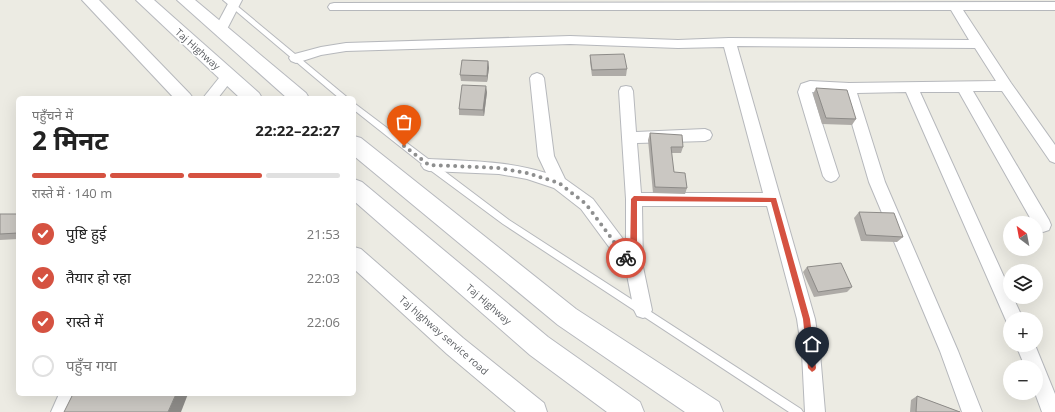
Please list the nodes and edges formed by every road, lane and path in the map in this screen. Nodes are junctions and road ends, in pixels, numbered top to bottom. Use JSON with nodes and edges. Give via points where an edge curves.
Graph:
{"nodes":[{"id":1,"x":90,"y":0,"type":"edge"},
{"id":2,"x":144,"y":0,"type":"edge"},
{"id":3,"x":185,"y":0,"type":"edge"},
{"id":4,"x":1053,"y":0,"type":"edge"},
{"id":5,"x":232,"y":2,"type":"edge"},
{"id":6,"x":1055,"y":5,"type":"edge"},
{"id":7,"x":334,"y":7,"type":"dead end"},
{"id":8,"x":955,"y":7,"type":"junction"},
{"id":9,"x":220,"y":30,"type":"junction"},
{"id":10,"x":729,"y":42,"type":"junction"},
{"id":11,"x":979,"y":44,"type":"junction"},
{"id":12,"x":296,"y":58,"type":"junction"},
{"id":13,"x":228,"y":76,"type":"junction"},
{"id":14,"x":538,"y":78,"type":"dead end"},
{"id":15,"x":1006,"y":86,"type":"junction"},
{"id":16,"x":911,"y":87,"type":"junction"},
{"id":17,"x":849,"y":88,"type":"junction"},
{"id":18,"x":964,"y":88,"type":"junction"},
{"id":19,"x":626,"y":91,"type":"dead end"},
{"id":20,"x":182,"y":96,"type":"edge"},
{"id":21,"x":212,"y":96,"type":"edge"},
{"id":22,"x":250,"y":96,"type":"edge"},
{"id":23,"x":297,"y":96,"type":"edge"},
{"id":24,"x":342,"y":96,"type":"edge"},
{"id":25,"x":356,"y":108,"type":"edge"},
{"id":26,"x":705,"y":135,"type":"dead end"},
{"id":27,"x":629,"y":138,"type":"junction"},
{"id":28,"x":356,"y":146,"type":"edge"},
{"id":29,"x":1055,"y":157,"type":"edge"},
{"id":30,"x":429,"y":165,"type":"junction"},
{"id":31,"x":831,"y":176,"type":"dead end"},
{"id":32,"x":559,"y":183,"type":"junction"},
{"id":33,"x":356,"y":190,"type":"edge"},
{"id":34,"x":634,"y":199,"type":"junction"},
{"id":35,"x":773,"y":200,"type":"junction"},
{"id":36,"x":1044,"y":226,"type":"dead end"},
{"id":37,"x":356,"y":258,"type":"edge"},
{"id":38,"x":634,"y":267,"type":"junction"},
{"id":39,"x":644,"y":310,"type":"junction"},
{"id":40,"x":1011,"y":312,"type":"edge"},
{"id":41,"x":1043,"y":387,"type":"edge"},
{"id":42,"x":68,"y":396,"type":"edge"},
{"id":43,"x":61,"y":412,"type":"edge"},
{"id":44,"x":535,"y":412,"type":"edge"},
{"id":45,"x":630,"y":412,"type":"edge"},
{"id":46,"x":709,"y":412,"type":"edge"},
{"id":47,"x":798,"y":412,"type":"edge"},
{"id":48,"x":815,"y":412,"type":"edge"},
{"id":49,"x":972,"y":412,"type":"edge"},
{"id":50,"x":1052,"y":412,"type":"edge"}],
"edges":[{"from":1,"to":20,"type":"street"},
{"from":2,"to":13,"type":"main road","name":"Taj Highway"},
{"from":3,"to":9,"type":"main road"},
{"from":4,"to":6,"type":"street"},
{"from":5,"to":9,"type":"street"},
{"from":5,"to":12,"type":"lane"},
{"from":6,"to":8,"type":"street"},
{"from":7,"to":8,"type":"street"},
{"from":8,"to":11,"type":"street"},
{"from":9,"to":23,"type":"main road"},
{"from":10,"to":11,"type":"street"},
{"from":10,"to":12,"type":"street","via":[[678,44],[570,40],[346,47]]},
{"from":10,"to":35,"type":"street"},
{"from":11,"to":15,"type":"street"},
{"from":12,"to":24,"type":"lane"},
{"from":13,"to":21,"type":"street"},
{"from":13,"to":22,"type":"main road","name":"Taj Highway"},
{"from":14,"to":32,"type":"street","via":[[546,156]]},
{"from":15,"to":18,"type":"street"},
{"from":15,"to":29,"type":"street"},
{"from":16,"to":17,"type":"street"},
{"from":16,"to":18,"type":"street"},
{"from":16,"to":40,"type":"street"},
{"from":17,"to":31,"type":"street","via":[[814,85],[806,88],[805,92]]},
{"from":17,"to":49,"type":"street","via":[[877,182],[949,351]]},
{"from":18,"to":36,"type":"street"},
{"from":19,"to":27,"type":"street"},
{"from":25,"to":30,"type":"lane"},
{"from":26,"to":27,"type":"street"},
{"from":27,"to":34,"type":"street"},
{"from":28,"to":46,"type":"main road","via":[[567,317]]},
{"from":30,"to":32,"type":"street","via":[[499,168]]},
{"from":30,"to":39,"type":"lane","via":[[506,222]]},
{"from":32,"to":38,"type":"street","via":[[586,204]]},
{"from":33,"to":45,"type":"main road","name":"Taj Highway","via":[[539,346]]},
{"from":34,"to":35,"type":"street"},
{"from":34,"to":38,"type":"street"},
{"from":35,"to":48,"type":"street","via":[[806,319]]},
{"from":37,"to":44,"type":"street","name":"Taj highway service road","via":[[455,346]]},
{"from":38,"to":39,"type":"street"},
{"from":39,"to":47,"type":"lane"},
{"from":41,"to":50,"type":"street"},
{"from":42,"to":43,"type":"street"}]}
